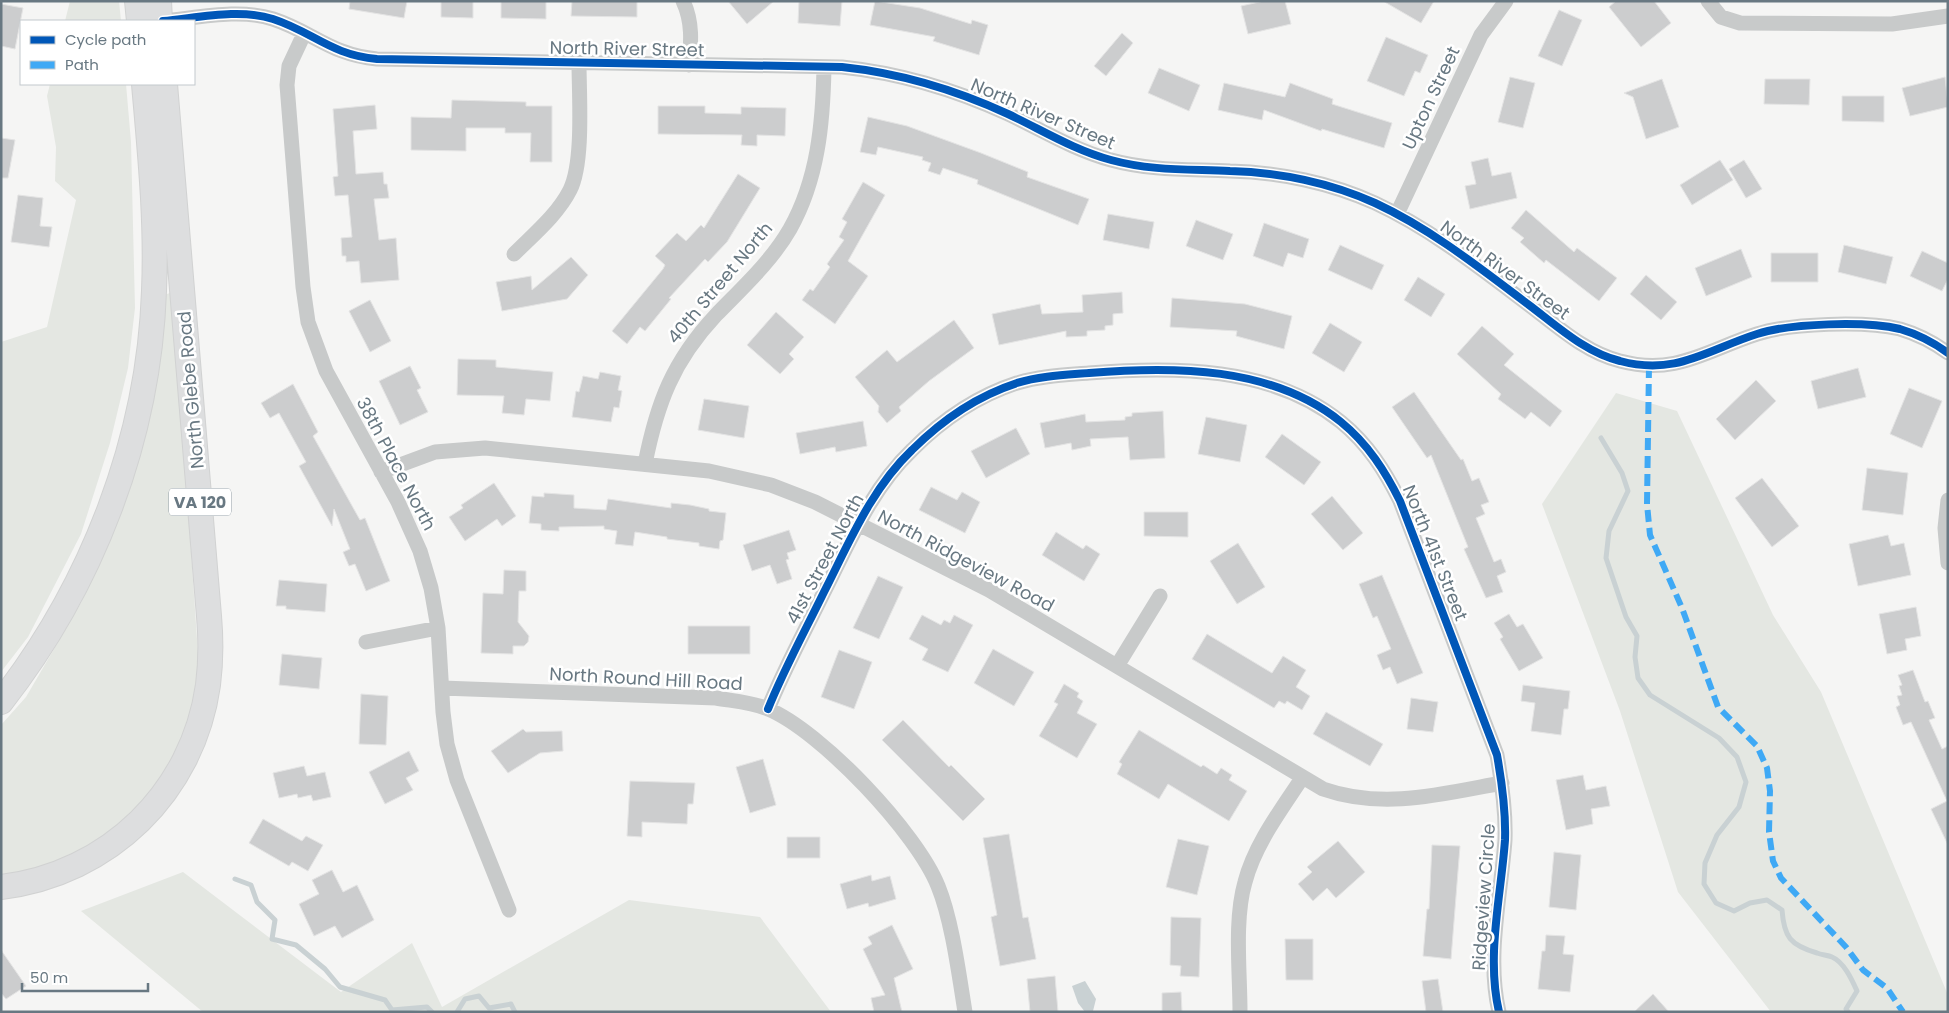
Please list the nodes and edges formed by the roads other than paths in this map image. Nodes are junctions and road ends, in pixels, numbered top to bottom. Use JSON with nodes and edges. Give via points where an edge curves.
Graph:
{"nodes":[{"id":1,"x":137,"y":1,"type":"edge"},
{"id":2,"x":158,"y":1,"type":"edge"},
{"id":3,"x":683,"y":1,"type":"edge"},
{"id":4,"x":1506,"y":1,"type":"edge"},
{"id":5,"x":1708,"y":1,"type":"edge"},
{"id":6,"x":1948,"y":16,"type":"edge"},
{"id":7,"x":139,"y":20,"type":"edge"},
{"id":8,"x":161,"y":20,"type":"edge"},
{"id":9,"x":177,"y":20,"type":"edge"},
{"id":10,"x":304,"y":34,"type":"junction"},
{"id":11,"x":579,"y":63,"type":"junction"},
{"id":12,"x":689,"y":64,"type":"junction"},
{"id":13,"x":824,"y":67,"type":"junction"},
{"id":14,"x":144,"y":85,"type":"edge"},
{"id":15,"x":165,"y":85,"type":"edge"},
{"id":16,"x":1397,"y":214,"type":"junction"},
{"id":17,"x":514,"y":254,"type":"dead end"},
{"id":18,"x":1948,"y":353,"type":"edge"},
{"id":19,"x":1063,"y":375,"type":"joint"},
{"id":20,"x":645,"y":464,"type":"junction"},
{"id":21,"x":381,"y":472,"type":"junction"},
{"id":22,"x":1948,"y":500,"type":"edge"},
{"id":23,"x":859,"y":525,"type":"junction"},
{"id":24,"x":1948,"y":562,"type":"edge"},
{"id":25,"x":1160,"y":596,"type":"dead end"},
{"id":26,"x":438,"y":628,"type":"junction"},
{"id":27,"x":366,"y":642,"type":"dead end"},
{"id":28,"x":1117,"y":666,"type":"junction"},
{"id":29,"x":442,"y":688,"type":"junction"},
{"id":30,"x":1,"y":702,"type":"edge"},
{"id":31,"x":768,"y":709,"type":"junction"},
{"id":32,"x":1302,"y":778,"type":"junction"},
{"id":33,"x":1502,"y":783,"type":"junction"},
{"id":34,"x":1,"y":887,"type":"edge"},
{"id":35,"x":509,"y":910,"type":"dead end"},
{"id":36,"x":965,"y":1012,"type":"edge"},
{"id":37,"x":1240,"y":1012,"type":"edge"},
{"id":38,"x":1499,"y":1012,"type":"edge"}],
"edges":[{"from":1,"to":7,"type":"main road"},
{"from":2,"to":8,"type":"main road"},
{"from":3,"to":12,"type":"street","via":[[691,32]]},
{"from":4,"to":16,"type":"street","name":"Upton Street","via":[[1480,35]]},
{"from":5,"to":6,"type":"street","via":[[1721,16],[1740,23],[1892,24]]},
{"from":9,"to":10,"type":"street","name":"North River Street","via":[[256,15],[274,19]]},
{"from":10,"to":11,"type":"street","name":"North River Street","via":[[340,52],[366,58]]},
{"from":10,"to":21,"type":"street","name":"38th Place North","via":[[289,66],[287,85],[304,305],[326,372]]},
{"from":11,"to":12,"type":"street","name":"North River Street"},
{"from":11,"to":17,"type":"street","via":[[578,160],[574,181],[558,208]]},
{"from":12,"to":13,"type":"street","name":"North River Street"},
{"from":13,"to":16,"type":"street","name":"North River Street","via":[[880,73],[945,89],[1009,114],[1063,142],[1116,161],[1163,169],[1230,170],[1293,178],[1356,195]]},
{"from":13,"to":20,"type":"street","name":"40th Street North","via":[[817,155],[800,210],[768,260],[700,333],[679,361],[658,405]]},
{"from":14,"to":30,"type":"main road","name":"North Glebe Road","via":[[155,233],[154,293],[148,356],[137,414],[116,491],[80,577],[40,648]]},
{"from":15,"to":34,"type":"main road","name":"North Glebe Road","number":"VA 120","via":[[210,625],[210,666],[205,704],[184,764],[158,803],[139,823],[108,848],[75,867],[36,881]]},
{"from":16,"to":18,"type":"street","name":"North River Street","via":[[1450,247],[1584,345],[1620,361],[1649,366],[1676,365],[1766,332],[1818,326],[1900,329],[1922,337]]},
{"from":19,"to":23,"type":"street","name":"41st Street North","via":[[1033,379],[1001,389],[941,424],[892,472]]},
{"from":19,"to":33,"type":"street","name":"North 41st Street","via":[[1151,370],[1229,375],[1295,395],[1327,412],[1353,432],[1375,457],[1400,501],[1487,726]]},
{"from":20,"to":21,"type":"street","name":"North Ridgeview Road","via":[[467,448],[435,452]]},
{"from":20,"to":23,"type":"street","name":"North Ridgeview Road","via":[[709,470],[749,479],[807,499]]},
{"from":21,"to":26,"type":"street","name":"38th Place North","via":[[420,551]]},
{"from":22,"to":24,"type":"street","via":[[1945,528]]},
{"from":23,"to":28,"type":"street","name":"North Ridgeview Road","via":[[989,590]]},
{"from":23,"to":31,"type":"street","name":"41st Street North"},
{"from":25,"to":28,"type":"street"},
{"from":26,"to":27,"type":"street"},
{"from":26,"to":29,"type":"street","name":"38th Place North"},
{"from":28,"to":32,"type":"street","name":"North Ridgeview Road"},
{"from":29,"to":31,"type":"street","name":"North Round Hill Road","via":[[716,698]]},
{"from":29,"to":35,"type":"street","name":"38th Place North","via":[[444,727],[451,761]]},
{"from":31,"to":36,"type":"street","name":"North Round Hill Road","via":[[833,755],[920,849],[933,872],[944,905]]},
{"from":32,"to":33,"type":"street","name":"North Ridgeview Road","via":[[1337,794],[1382,801],[1413,799]]},
{"from":32,"to":37,"type":"street","via":[[1261,843],[1245,882],[1240,908]]},
{"from":33,"to":38,"type":"street","name":"Ridgeview Circle","via":[[1505,838],[1494,973]]}]}
